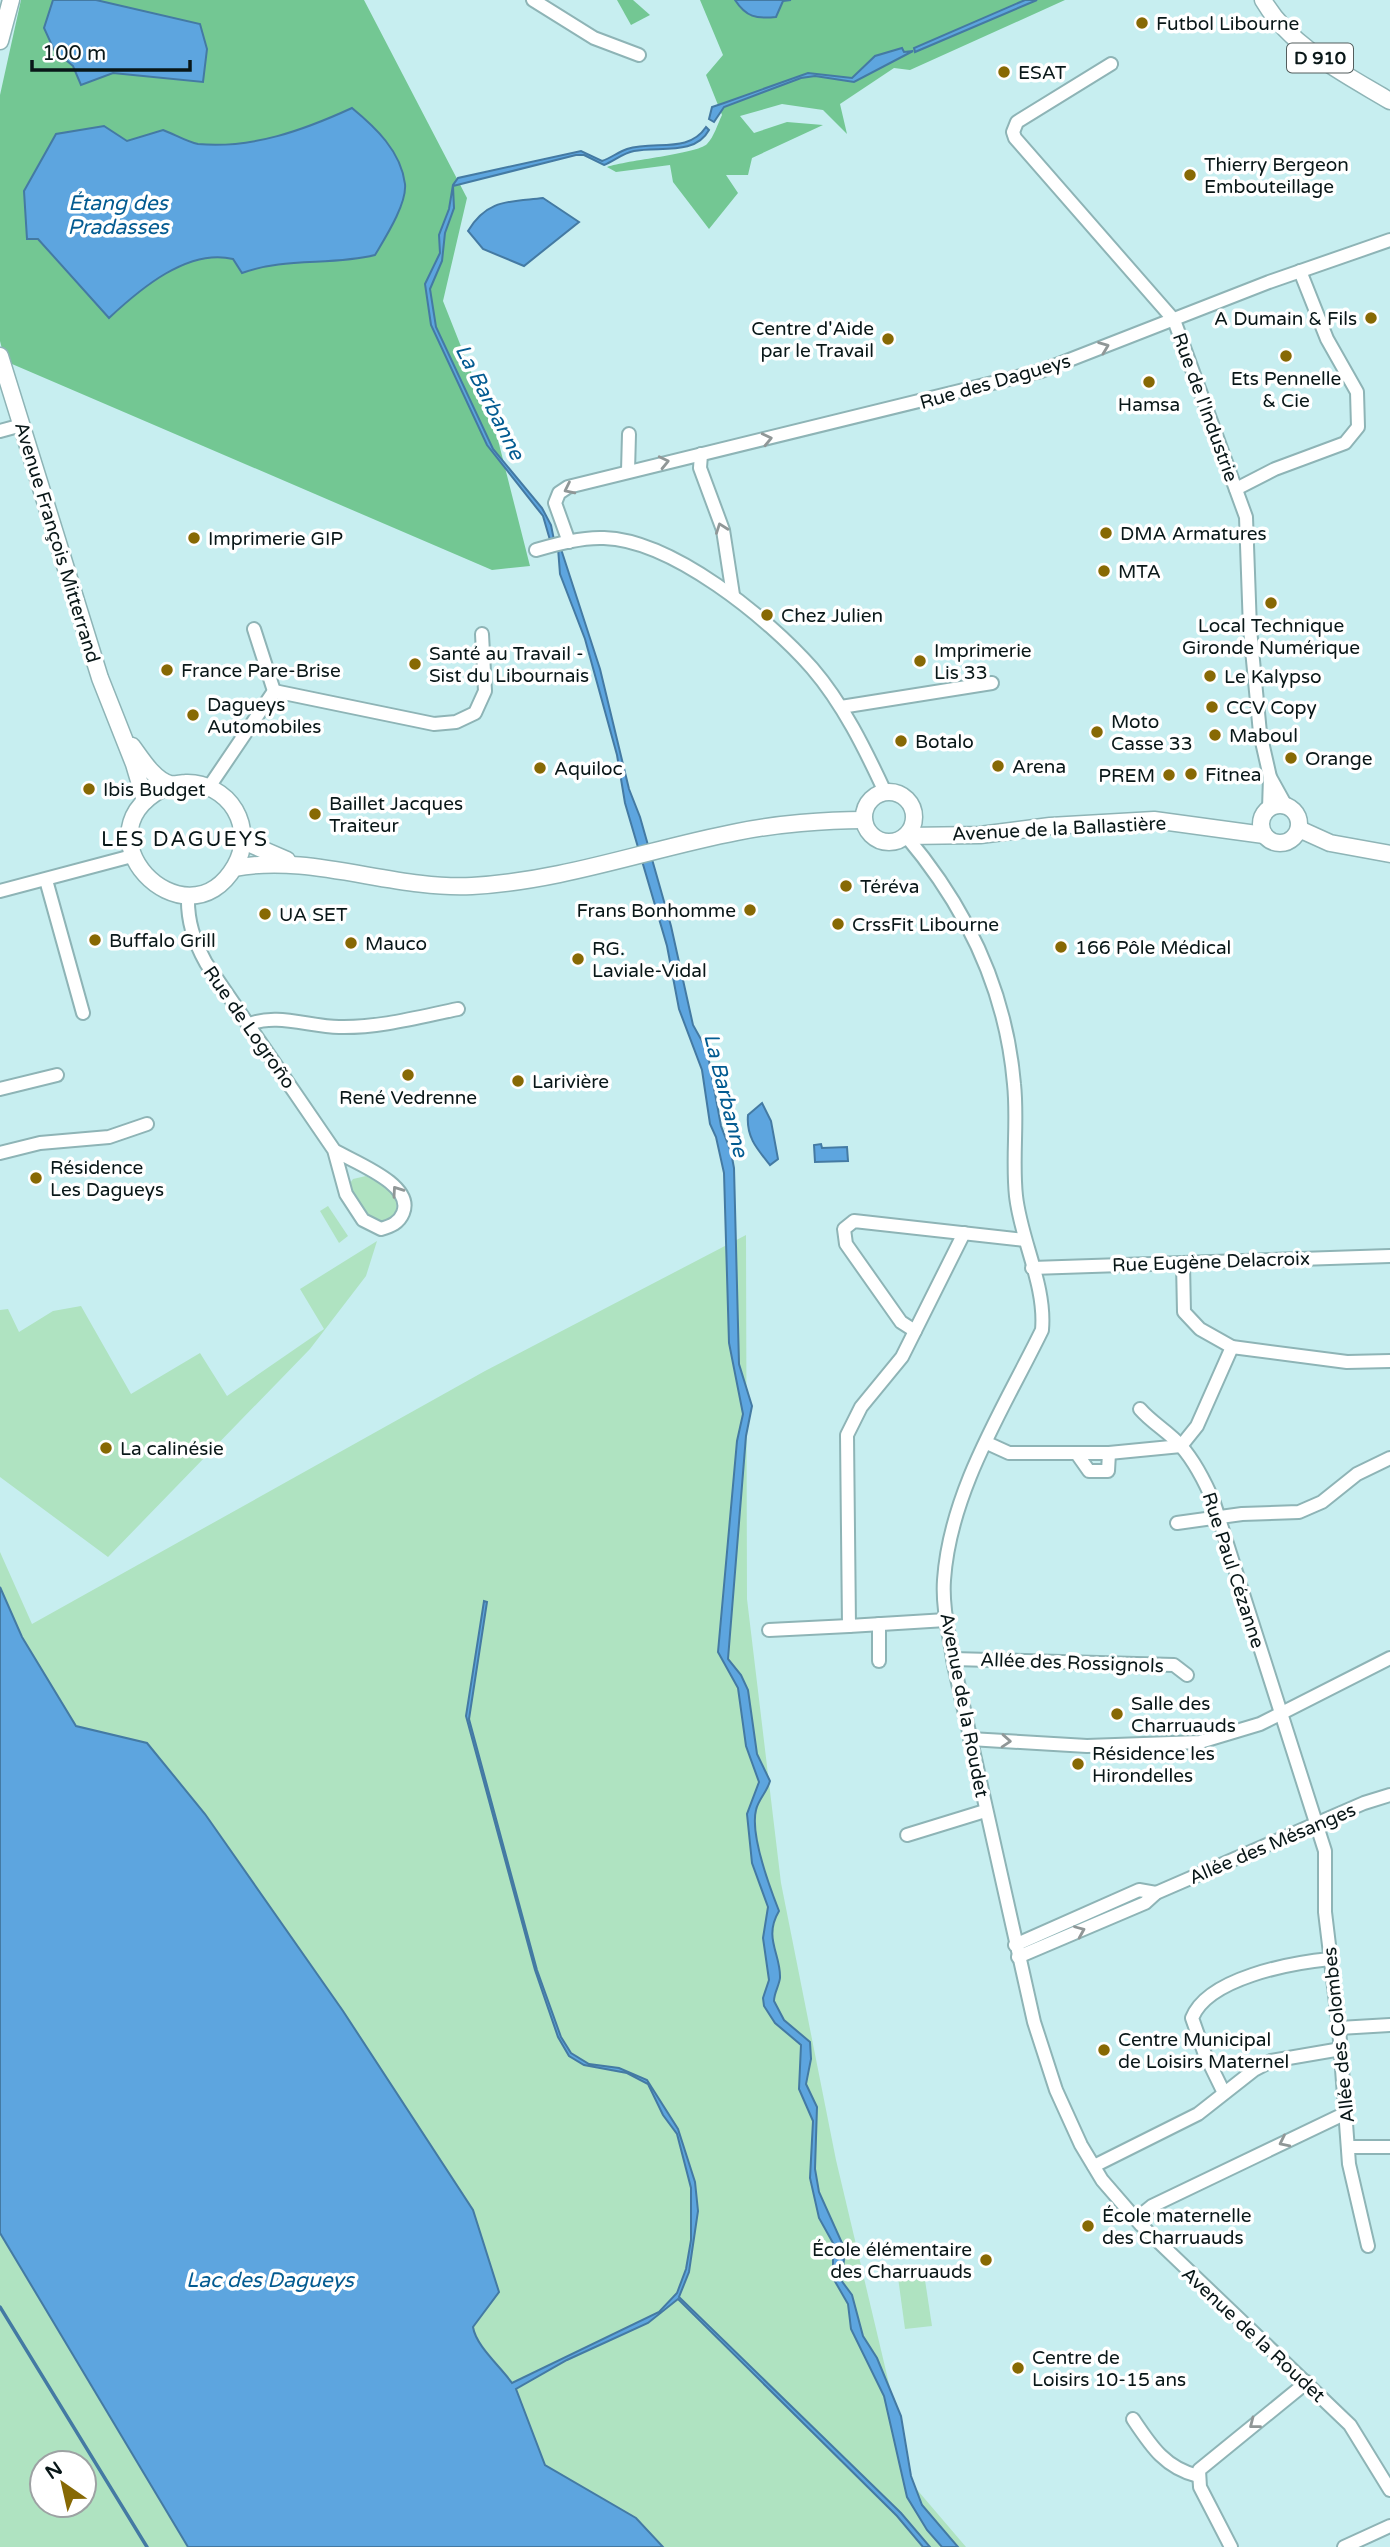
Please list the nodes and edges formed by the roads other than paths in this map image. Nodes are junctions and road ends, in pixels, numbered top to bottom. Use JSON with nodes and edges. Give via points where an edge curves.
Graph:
{"nodes":[{"id":1,"x":11,"y":0,"type":"edge"},
{"id":2,"x":533,"y":0,"type":"edge"},
{"id":3,"x":1263,"y":0,"type":"edge"},
{"id":4,"x":0,"y":41,"type":"edge"},
{"id":5,"x":639,"y":55,"type":"dead end"},
{"id":6,"x":1111,"y":64,"type":"dead end"},
{"id":7,"x":1390,"y":101,"type":"edge"},
{"id":8,"x":1390,"y":240,"type":"edge"},
{"id":9,"x":1300,"y":271,"type":"junction"},
{"id":10,"x":1174,"y":320,"type":"junction"},
{"id":11,"x":0,"y":356,"type":"edge"},
{"id":12,"x":22,"y":425,"type":"junction"},
{"id":13,"x":0,"y":431,"type":"edge"},
{"id":14,"x":629,"y":434,"type":"dead end"},
{"id":15,"x":701,"y":454,"type":"junction"},
{"id":16,"x":628,"y":471,"type":"junction"},
{"id":17,"x":1236,"y":489,"type":"junction"},
{"id":18,"x":569,"y":542,"type":"junction"},
{"id":19,"x":536,"y":550,"type":"dead end"},
{"id":20,"x":733,"y":595,"type":"junction"},
{"id":21,"x":254,"y":629,"type":"dead end"},
{"id":22,"x":482,"y":634,"type":"dead end"},
{"id":23,"x":992,"y":683,"type":"dead end"},
{"id":24,"x":274,"y":691,"type":"junction"},
{"id":25,"x":841,"y":707,"type":"junction"},
{"id":26,"x":118,"y":727,"type":"junction"},
{"id":27,"x":1270,"y":776,"type":"junction"},
{"id":28,"x":170,"y":785,"type":"junction"},
{"id":29,"x":209,"y":787,"type":"junction"},
{"id":30,"x":886,"y":792,"type":"junction"},
{"id":31,"x":145,"y":801,"type":"junction"},
{"id":32,"x":1286,"y":806,"type":"junction"},
{"id":33,"x":1266,"y":813,"type":"junction"},
{"id":34,"x":915,"y":818,"type":"junction"},
{"id":35,"x":864,"y":820,"type":"junction"},
{"id":36,"x":1223,"y":828,"type":"junction"},
{"id":37,"x":1299,"y":829,"type":"junction"},
{"id":38,"x":934,"y":835,"type":"junction"},
{"id":39,"x":1264,"y":835,"type":"junction"},
{"id":40,"x":906,"y":836,"type":"junction"},
{"id":41,"x":243,"y":841,"type":"junction"},
{"id":42,"x":1390,"y":854,"type":"edge"},
{"id":43,"x":132,"y":856,"type":"junction"},
{"id":44,"x":923,"y":856,"type":"junction"},
{"id":45,"x":235,"y":867,"type":"junction"},
{"id":46,"x":312,"y":868,"type":"junction"},
{"id":47,"x":46,"y":880,"type":"junction"},
{"id":48,"x":0,"y":891,"type":"edge"},
{"id":49,"x":188,"y":895,"type":"junction"},
{"id":50,"x":458,"y":1009,"type":"dead end"},
{"id":51,"x":83,"y":1013,"type":"dead end"},
{"id":52,"x":248,"y":1025,"type":"junction"},
{"id":53,"x":57,"y":1075,"type":"dead end"},
{"id":54,"x":0,"y":1088,"type":"edge"},
{"id":55,"x":147,"y":1124,"type":"dead end"},
{"id":56,"x":334,"y":1150,"type":"junction"},
{"id":57,"x":0,"y":1153,"type":"edge"},
{"id":58,"x":368,"y":1171,"type":"junction"},
{"id":59,"x":342,"y":1181,"type":"junction"},
{"id":60,"x":964,"y":1233,"type":"junction"},
{"id":61,"x":1025,"y":1240,"type":"junction"},
{"id":62,"x":1390,"y":1256,"type":"edge"},
{"id":63,"x":1183,"y":1263,"type":"junction"},
{"id":64,"x":1032,"y":1268,"type":"junction"},
{"id":65,"x":915,"y":1331,"type":"junction"},
{"id":66,"x":1232,"y":1347,"type":"junction"},
{"id":67,"x":1390,"y":1362,"type":"edge"},
{"id":68,"x":1140,"y":1409,"type":"dead end"},
{"id":69,"x":986,"y":1443,"type":"junction"},
{"id":70,"x":1181,"y":1446,"type":"junction"},
{"id":71,"x":1390,"y":1458,"type":"edge"},
{"id":72,"x":1219,"y":1516,"type":"junction"},
{"id":73,"x":1177,"y":1523,"type":"dead end"},
{"id":74,"x":946,"y":1620,"type":"junction"},
{"id":75,"x":879,"y":1624,"type":"junction"},
{"id":76,"x":849,"y":1626,"type":"junction"},
{"id":77,"x":769,"y":1630,"type":"dead end"},
{"id":78,"x":1390,"y":1658,"type":"edge"},
{"id":79,"x":953,"y":1659,"type":"junction"},
{"id":80,"x":879,"y":1661,"type":"dead end"},
{"id":81,"x":1187,"y":1675,"type":"dead end"},
{"id":82,"x":1282,"y":1711,"type":"junction"},
{"id":83,"x":970,"y":1739,"type":"junction"},
{"id":84,"x":1390,"y":1796,"type":"edge"},
{"id":85,"x":985,"y":1811,"type":"junction"},
{"id":86,"x":1316,"y":1824,"type":"junction"},
{"id":87,"x":907,"y":1835,"type":"dead end"},
{"id":88,"x":1016,"y":1951,"type":"junction"},
{"id":89,"x":1330,"y":1959,"type":"junction"},
{"id":90,"x":1390,"y":2025,"type":"edge"},
{"id":91,"x":1339,"y":2028,"type":"junction"},
{"id":92,"x":1341,"y":2049,"type":"junction"},
{"id":93,"x":1224,"y":2092,"type":"junction"},
{"id":94,"x":1346,"y":2113,"type":"junction"},
{"id":95,"x":1349,"y":2147,"type":"junction"},
{"id":96,"x":1390,"y":2147,"type":"edge"},
{"id":97,"x":1094,"y":2166,"type":"junction"},
{"id":98,"x":1136,"y":2220,"type":"junction"},
{"id":99,"x":1368,"y":2246,"type":"dead end"},
{"id":100,"x":1307,"y":2382,"type":"junction"},
{"id":101,"x":1133,"y":2419,"type":"dead end"},
{"id":102,"x":1198,"y":2476,"type":"junction"},
{"id":103,"x":1390,"y":2490,"type":"edge"},
{"id":104,"x":1390,"y":2526,"type":"edge"},
{"id":105,"x":1231,"y":2547,"type":"edge"},
{"id":106,"x":1344,"y":2547,"type":"edge"}],
"edges":[{"from":1,"to":4,"type":"main road"},
{"from":2,"to":5,"type":"street","via":[[594,38]]},
{"from":3,"to":7,"type":"main road","number":"D 910","via":[[1308,49]]},
{"from":6,"to":10,"type":"street","name":"Rue de l'Industrie","via":[[1017,122],[1013,132]]},
{"from":8,"to":9,"type":"street","name":"Rue des Dagueys"},
{"from":9,"to":10,"type":"street","name":"Rue des Dagueys"},
{"from":9,"to":17,"type":"street","via":[[1327,339],[1357,392],[1358,427],[1345,443]]},
{"from":15,"to":10,"type":"street","name":"Rue des Dagueys","one_way":true,"via":[[1041,371]]},
{"from":10,"to":17,"type":"street","name":"Rue de l'Industrie"},
{"from":11,"to":12,"type":"main road","name":"Avenue François Mitterrand"},
{"from":12,"to":13,"type":"street"},
{"from":12,"to":26,"type":"main road","name":"Avenue François Mitterrand"},
{"from":14,"to":16,"type":"street"},
{"from":16,"to":15,"type":"street","name":"Rue des Dagueys","one_way":true},
{"from":20,"to":15,"type":"street","one_way":true,"via":[[723,530],[700,468]]},
{"from":16,"to":18,"type":"street","name":"Rue des Dagueys","one_way":true,"via":[[559,493],[555,503]]},
{"from":17,"to":27,"type":"street","name":"Rue de l'Industrie","via":[[1246,517],[1250,629]]},
{"from":18,"to":19,"type":"street"},
{"from":18,"to":20,"type":"street","via":[[604,538],[654,549]]},
{"from":20,"to":25,"type":"street","via":[[811,667]]},
{"from":21,"to":24,"type":"street"},
{"from":22,"to":24,"type":"street","via":[[485,691],[475,713],[456,722],[434,724]]},
{"from":23,"to":25,"type":"street"},
{"from":24,"to":29,"type":"street"},
{"from":25,"to":30,"type":"street"},
{"from":26,"to":28,"type":"main road","name":"Avenue François Mitterrand","via":[[156,775]]},
{"from":26,"to":31,"type":"main road","name":"Avenue François Mitterrand"},
{"from":27,"to":32,"type":"street","name":"Rue de l'Industrie"},
{"from":27,"to":33,"type":"street","name":"Rue de l'Industrie"},
{"from":28,"to":29,"type":"main road","via":[[183,782]]},
{"from":28,"to":31,"type":"main road"},
{"from":29,"to":41,"type":"main road","via":[[234,809]]},
{"from":30,"to":34,"type":"main road","via":[[908,799]]},
{"from":30,"to":35,"type":"main road","via":[[869,802]]},
{"from":31,"to":43,"type":"main road","via":[[131,827]]},
{"from":32,"to":33,"type":"main road"},
{"from":32,"to":37,"type":"main road","via":[[1297,815]]},
{"from":33,"to":36,"type":"main road","name":"Avenue de la Ballastière"},
{"from":33,"to":39,"type":"main road"},
{"from":34,"to":38,"type":"main road","name":"Avenue de la Ballastière"},
{"from":34,"to":40,"type":"main road"},
{"from":35,"to":40,"type":"main road","via":[[877,839],[892,842]]},
{"from":35,"to":46,"type":"main road","via":[[739,831],[613,864],[472,886],[420,885]]},
{"from":36,"to":38,"type":"main road","name":"Avenue de la Ballastière","via":[[1154,820]]},
{"from":36,"to":39,"type":"main road","name":"Avenue de la Ballastière"},
{"from":37,"to":39,"type":"main road","via":[[1283,843]]},
{"from":37,"to":42,"type":"main road","via":[[1330,843]]},
{"from":38,"to":40,"type":"main road","name":"Avenue de la Ballastière"},
{"from":38,"to":44,"type":"street"},
{"from":40,"to":44,"type":"street","name":"Avenue de la Roudet"},
{"from":41,"to":45,"type":"main road"},
{"from":41,"to":46,"type":"main road"},
{"from":43,"to":47,"type":"street"},
{"from":43,"to":49,"type":"main road","via":[[154,885]]},
{"from":44,"to":61,"type":"street","name":"Avenue de la Roudet","via":[[973,936],[1005,1020],[1015,1086],[1017,1196]]},
{"from":45,"to":46,"type":"main road"},
{"from":45,"to":49,"type":"main road","via":[[215,887]]},
{"from":47,"to":48,"type":"street"},
{"from":47,"to":51,"type":"street"},
{"from":49,"to":52,"type":"street","name":"Rue de Logroño","via":[[193,940]]},
{"from":50,"to":52,"type":"street","via":[[369,1026],[264,1019]]},
{"from":52,"to":56,"type":"street","name":"Rue de Logroño"},
{"from":53,"to":54,"type":"street"},
{"from":55,"to":57,"type":"street","via":[[109,1137],[40,1143]]},
{"from":56,"to":58,"type":"street","name":"Rue de Logroño"},
{"from":56,"to":59,"type":"street","name":"Rue de Logroño"},
{"from":58,"to":59,"type":"street"},
{"from":59,"to":58,"type":"street","name":"Rue de Logroño","one_way":true,"via":[[346,1194],[370,1225],[381,1229],[392,1225],[402,1216],[404,1201],[396,1185]]},
{"from":60,"to":61,"type":"street"},
{"from":60,"to":65,"type":"street"},
{"from":60,"to":65,"type":"street","via":[[854,1221],[844,1229],[846,1244],[901,1322]]},
{"from":61,"to":64,"type":"street","name":"Avenue de la Roudet"},
{"from":62,"to":63,"type":"street","name":"Rue Eugène Delacroix"},
{"from":63,"to":64,"type":"street","name":"Rue Eugène Delacroix"},
{"from":63,"to":66,"type":"street","via":[[1184,1312],[1199,1329]]},
{"from":64,"to":69,"type":"street","name":"Avenue de la Roudet","via":[[1044,1306],[1042,1330]]},
{"from":65,"to":76,"type":"street","via":[[902,1357],[861,1407],[848,1434]]},
{"from":66,"to":67,"type":"street","via":[[1347,1362]]},
{"from":66,"to":70,"type":"street","via":[[1197,1426]]},
{"from":68,"to":70,"type":"street","name":"Rue Paul Cézanne"},
{"from":69,"to":70,"type":"street","via":[[1009,1453],[1077,1454],[1089,1471],[1108,1471],[1109,1453]]},
{"from":69,"to":74,"type":"street","name":"Avenue de la Roudet","via":[[954,1523],[944,1580]]},
{"from":70,"to":72,"type":"street","name":"Rue Paul Cézanne","via":[[1206,1484]]},
{"from":71,"to":72,"type":"street","via":[[1299,1512]]},
{"from":72,"to":73,"type":"street"},
{"from":72,"to":82,"type":"street","name":"Rue Paul Cézanne","via":[[1271,1690]]},
{"from":74,"to":75,"type":"street"},
{"from":74,"to":79,"type":"street","name":"Avenue de la Roudet"},
{"from":75,"to":76,"type":"street"},
{"from":75,"to":80,"type":"street"},
{"from":76,"to":77,"type":"street"},
{"from":78,"to":82,"type":"street"},
{"from":79,"to":81,"type":"street","name":"Allée des Rossignols","via":[[1174,1665]]},
{"from":79,"to":83,"type":"street","name":"Avenue de la Roudet"},
{"from":83,"to":82,"type":"street","one_way":true,"via":[[1087,1746],[1200,1742],[1239,1732]]},
{"from":82,"to":86,"type":"street","name":"Rue Paul Cézanne"},
{"from":83,"to":85,"type":"street","name":"Avenue de la Roudet"},
{"from":84,"to":86,"type":"street","name":"Allée des Mésanges"},
{"from":85,"to":87,"type":"street"},
{"from":85,"to":88,"type":"street","name":"Avenue de la Roudet"},
{"from":86,"to":88,"type":"street","name":"Allée des Mésanges","via":[[1156,1893],[1139,1890]]},
{"from":86,"to":89,"type":"street","name":"Allée des Colombes","via":[[1325,1851]]},
{"from":88,"to":97,"type":"street","name":"Avenue de la Roudet","via":[[1042,2053]]},
{"from":89,"to":91,"type":"street","name":"Allée des Colombes"},
{"from":89,"to":93,"type":"street","via":[[1270,1970],[1217,1990],[1198,2004],[1192,2018]]},
{"from":90,"to":91,"type":"street"},
{"from":91,"to":92,"type":"street","name":"Allée des Colombes"},
{"from":92,"to":93,"type":"street","via":[[1271,2061]]},
{"from":92,"to":94,"type":"street","name":"Allée des Colombes"},
{"from":93,"to":97,"type":"street","via":[[1198,2114]]},
{"from":94,"to":95,"type":"street","name":"Allée des Colombes"},
{"from":94,"to":98,"type":"street","one_way":true,"via":[[1152,2206]]},
{"from":95,"to":96,"type":"street"},
{"from":95,"to":99,"type":"street","name":"Allée des Colombes"},
{"from":97,"to":98,"type":"street","name":"Avenue de la Roudet"},
{"from":98,"to":100,"type":"street","name":"Avenue de la Roudet"},
{"from":100,"to":102,"type":"street","one_way":true,"via":[[1203,2464]]},
{"from":100,"to":103,"type":"street","name":"Avenue de la Roudet","via":[[1350,2425]]},
{"from":101,"to":102,"type":"street","via":[[1156,2454],[1181,2472]]},
{"from":102,"to":105,"type":"street"},
{"from":104,"to":106,"type":"street"}]}
